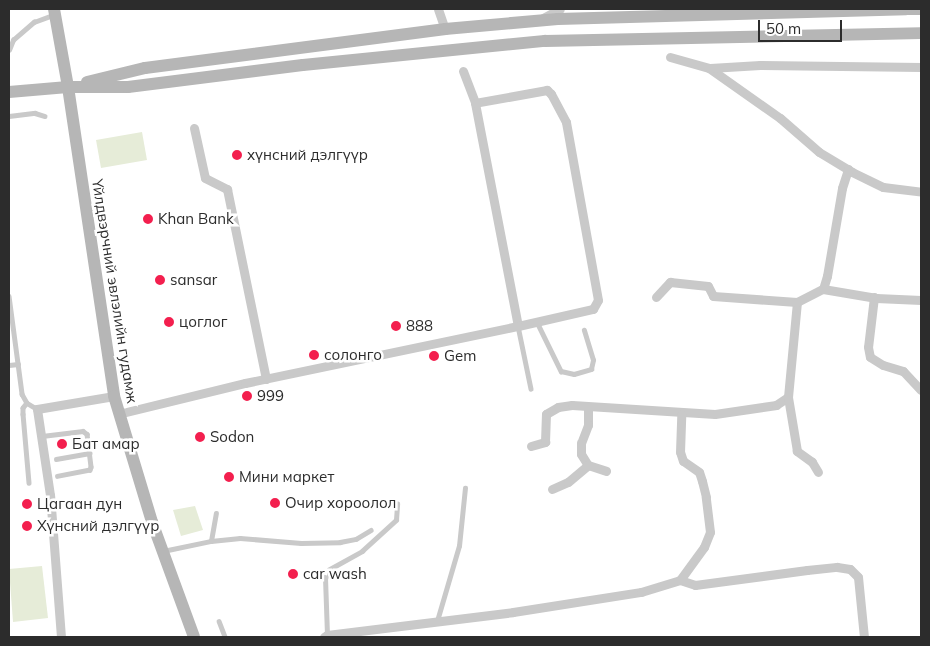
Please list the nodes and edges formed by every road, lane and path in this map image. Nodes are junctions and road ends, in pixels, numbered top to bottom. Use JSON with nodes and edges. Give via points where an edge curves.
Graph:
{"nodes":[{"id":1,"x":438,"y":9,"type":"edge"},
{"id":2,"x":560,"y":9,"type":"edge"},
{"id":3,"x":906,"y":9,"type":"edge"},
{"id":4,"x":921,"y":9,"type":"edge"},
{"id":5,"x":54,"y":12,"type":"edge"},
{"id":6,"x":538,"y":21,"type":"junction"},
{"id":7,"x":445,"y":29,"type":"junction"},
{"id":8,"x":921,"y":33,"type":"edge"},
{"id":9,"x":9,"y":50,"type":"edge"},
{"id":10,"x":670,"y":57,"type":"dead end"},
{"id":11,"x":709,"y":68,"type":"junction"},
{"id":12,"x":921,"y":68,"type":"edge"},
{"id":13,"x":462,"y":71,"type":"dead end"},
{"id":14,"x":68,"y":87,"type":"junction"},
{"id":15,"x":9,"y":92,"type":"edge"},
{"id":16,"x":475,"y":103,"type":"junction"},
{"id":17,"x":9,"y":116,"type":"edge"},
{"id":18,"x":44,"y":116,"type":"dead end"},
{"id":19,"x":194,"y":128,"type":"dead end"},
{"id":20,"x":848,"y":169,"type":"junction"},
{"id":21,"x":921,"y":192,"type":"edge"},
{"id":22,"x":822,"y":289,"type":"junction"},
{"id":23,"x":9,"y":296,"type":"edge"},
{"id":24,"x":656,"y":296,"type":"dead end"},
{"id":25,"x":874,"y":298,"type":"junction"},
{"id":26,"x":921,"y":300,"type":"edge"},
{"id":27,"x":797,"y":302,"type":"junction"},
{"id":28,"x":537,"y":321,"type":"junction"},
{"id":29,"x":518,"y":326,"type":"junction"},
{"id":30,"x":584,"y":330,"type":"dead end"},
{"id":31,"x":18,"y":364,"type":"junction"},
{"id":32,"x":9,"y":365,"type":"edge"},
{"id":33,"x":266,"y":379,"type":"junction"},
{"id":34,"x":531,"y":389,"type":"dead end"},
{"id":35,"x":921,"y":390,"type":"edge"},
{"id":36,"x":114,"y":396,"type":"junction"},
{"id":37,"x":788,"y":397,"type":"junction"},
{"id":38,"x":27,"y":403,"type":"junction"},
{"id":39,"x":588,"y":407,"type":"junction"},
{"id":40,"x":37,"y":409,"type":"junction"},
{"id":41,"x":118,"y":414,"type":"junction"},
{"id":42,"x":681,"y":414,"type":"junction"},
{"id":43,"x":42,"y":436,"type":"junction"},
{"id":44,"x":530,"y":446,"type":"dead end"},
{"id":45,"x":89,"y":453,"type":"junction"},
{"id":46,"x":56,"y":459,"type":"dead end"},
{"id":47,"x":588,"y":466,"type":"junction"},
{"id":48,"x":606,"y":471,"type":"dead end"},
{"id":49,"x":818,"y":472,"type":"dead end"},
{"id":50,"x":58,"y":476,"type":"dead end"},
{"id":51,"x":29,"y":483,"type":"dead end"},
{"id":52,"x":465,"y":488,"type":"dead end"},
{"id":53,"x":552,"y":489,"type":"dead end"},
{"id":54,"x":397,"y":504,"type":"dead end"},
{"id":55,"x":216,"y":513,"type":"dead end"},
{"id":56,"x":371,"y":530,"type":"dead end"},
{"id":57,"x":211,"y":541,"type":"junction"},
{"id":58,"x":162,"y":551,"type":"junction"},
{"id":59,"x":680,"y":580,"type":"junction"},
{"id":60,"x":219,"y":621,"type":"dead end"},
{"id":61,"x":437,"y":621,"type":"junction"},
{"id":62,"x":326,"y":636,"type":"edge"},
{"id":63,"x":61,"y":637,"type":"edge"},
{"id":64,"x":194,"y":637,"type":"edge"},
{"id":65,"x":225,"y":637,"type":"edge"},
{"id":66,"x":864,"y":637,"type":"edge"}],
"edges":[{"from":1,"to":7,"type":"street"},
{"from":2,"to":6,"type":"street"},
{"from":3,"to":4,"type":"main road"},
{"from":3,"to":6,"type":"main road"},
{"from":5,"to":9,"type":"lane","via":[[34,22],[14,40]]},
{"from":5,"to":14,"type":"main road","name":"Үйлдвэрчний эвлэлийн гудамж"},
{"from":6,"to":7,"type":"main road"},
{"from":7,"to":14,"type":"main road","via":[[145,68]]},
{"from":8,"to":14,"type":"main road","via":[[545,41],[303,65],[128,88]]},
{"from":10,"to":11,"type":"street"},
{"from":11,"to":12,"type":"street","via":[[760,65]]},
{"from":11,"to":20,"type":"street","via":[[780,118],[819,152]]},
{"from":13,"to":16,"type":"street"},
{"from":14,"to":15,"type":"main road"},
{"from":14,"to":36,"type":"main road","name":"Үйлдвэрчний эвлэлийн гудамж"},
{"from":16,"to":28,"type":"street","via":[[547,90],[566,122],[598,300],[593,309]]},
{"from":16,"to":29,"type":"street"},
{"from":17,"to":18,"type":"lane","via":[[34,113]]},
{"from":19,"to":33,"type":"street","via":[[205,178],[227,189]]},
{"from":20,"to":21,"type":"street","via":[[883,187]]},
{"from":20,"to":22,"type":"street"},
{"from":22,"to":25,"type":"street"},
{"from":22,"to":27,"type":"street"},
{"from":23,"to":31,"type":"lane"},
{"from":24,"to":27,"type":"street","via":[[670,282],[708,286],[713,296]]},
{"from":25,"to":26,"type":"street"},
{"from":25,"to":35,"type":"street","via":[[868,347],[870,357],[882,365],[903,371]]},
{"from":27,"to":37,"type":"street"},
{"from":28,"to":29,"type":"street"},
{"from":28,"to":30,"type":"lane","via":[[561,371],[574,374],[591,368],[594,360]]},
{"from":29,"to":33,"type":"street"},
{"from":29,"to":34,"type":"lane"},
{"from":31,"to":32,"type":"lane"},
{"from":31,"to":38,"type":"lane","via":[[22,394]]},
{"from":33,"to":41,"type":"street"},
{"from":36,"to":40,"type":"street"},
{"from":36,"to":41,"type":"main road","name":"Үйлдвэрчний эвлэлийн гудамж"},
{"from":37,"to":42,"type":"street","via":[[776,405],[715,414]]},
{"from":37,"to":49,"type":"street","via":[[797,450],[812,462]]},
{"from":38,"to":40,"type":"lane"},
{"from":38,"to":51,"type":"lane","via":[[23,414]]},
{"from":39,"to":42,"type":"street"},
{"from":39,"to":44,"type":"street","via":[[558,407],[546,414],[545,442]]},
{"from":39,"to":47,"type":"street","via":[[588,425],[581,443]]},
{"from":40,"to":43,"type":"street"},
{"from":41,"to":58,"type":"main road","name":"Үйлдвэрчний эвлэлийн гудамж"},
{"from":42,"to":59,"type":"street","via":[[680,452],[683,461],[699,472],[710,532],[704,547]]},
{"from":43,"to":45,"type":"lane","via":[[83,431],[87,434]]},
{"from":43,"to":63,"type":"street"},
{"from":45,"to":46,"type":"lane"},
{"from":45,"to":50,"type":"lane","via":[[90,470]]},
{"from":47,"to":48,"type":"street"},
{"from":47,"to":53,"type":"street","via":[[568,482]]},
{"from":52,"to":61,"type":"lane","via":[[459,546]]},
{"from":54,"to":62,"type":"lane","via":[[396,520],[362,551],[328,570],[325,579]]},
{"from":55,"to":57,"type":"lane"},
{"from":56,"to":57,"type":"lane","via":[[356,539],[340,542],[301,543],[240,538]]},
{"from":57,"to":58,"type":"lane"},
{"from":58,"to":64,"type":"main road","name":"Үйлдвэрчний эвлэлийн гудамж"},
{"from":59,"to":61,"type":"street","via":[[641,592]]},
{"from":59,"to":66,"type":"street","via":[[702,585],[822,569],[850,569],[858,576]]},
{"from":60,"to":65,"type":"lane"},
{"from":61,"to":62,"type":"street"}]}
